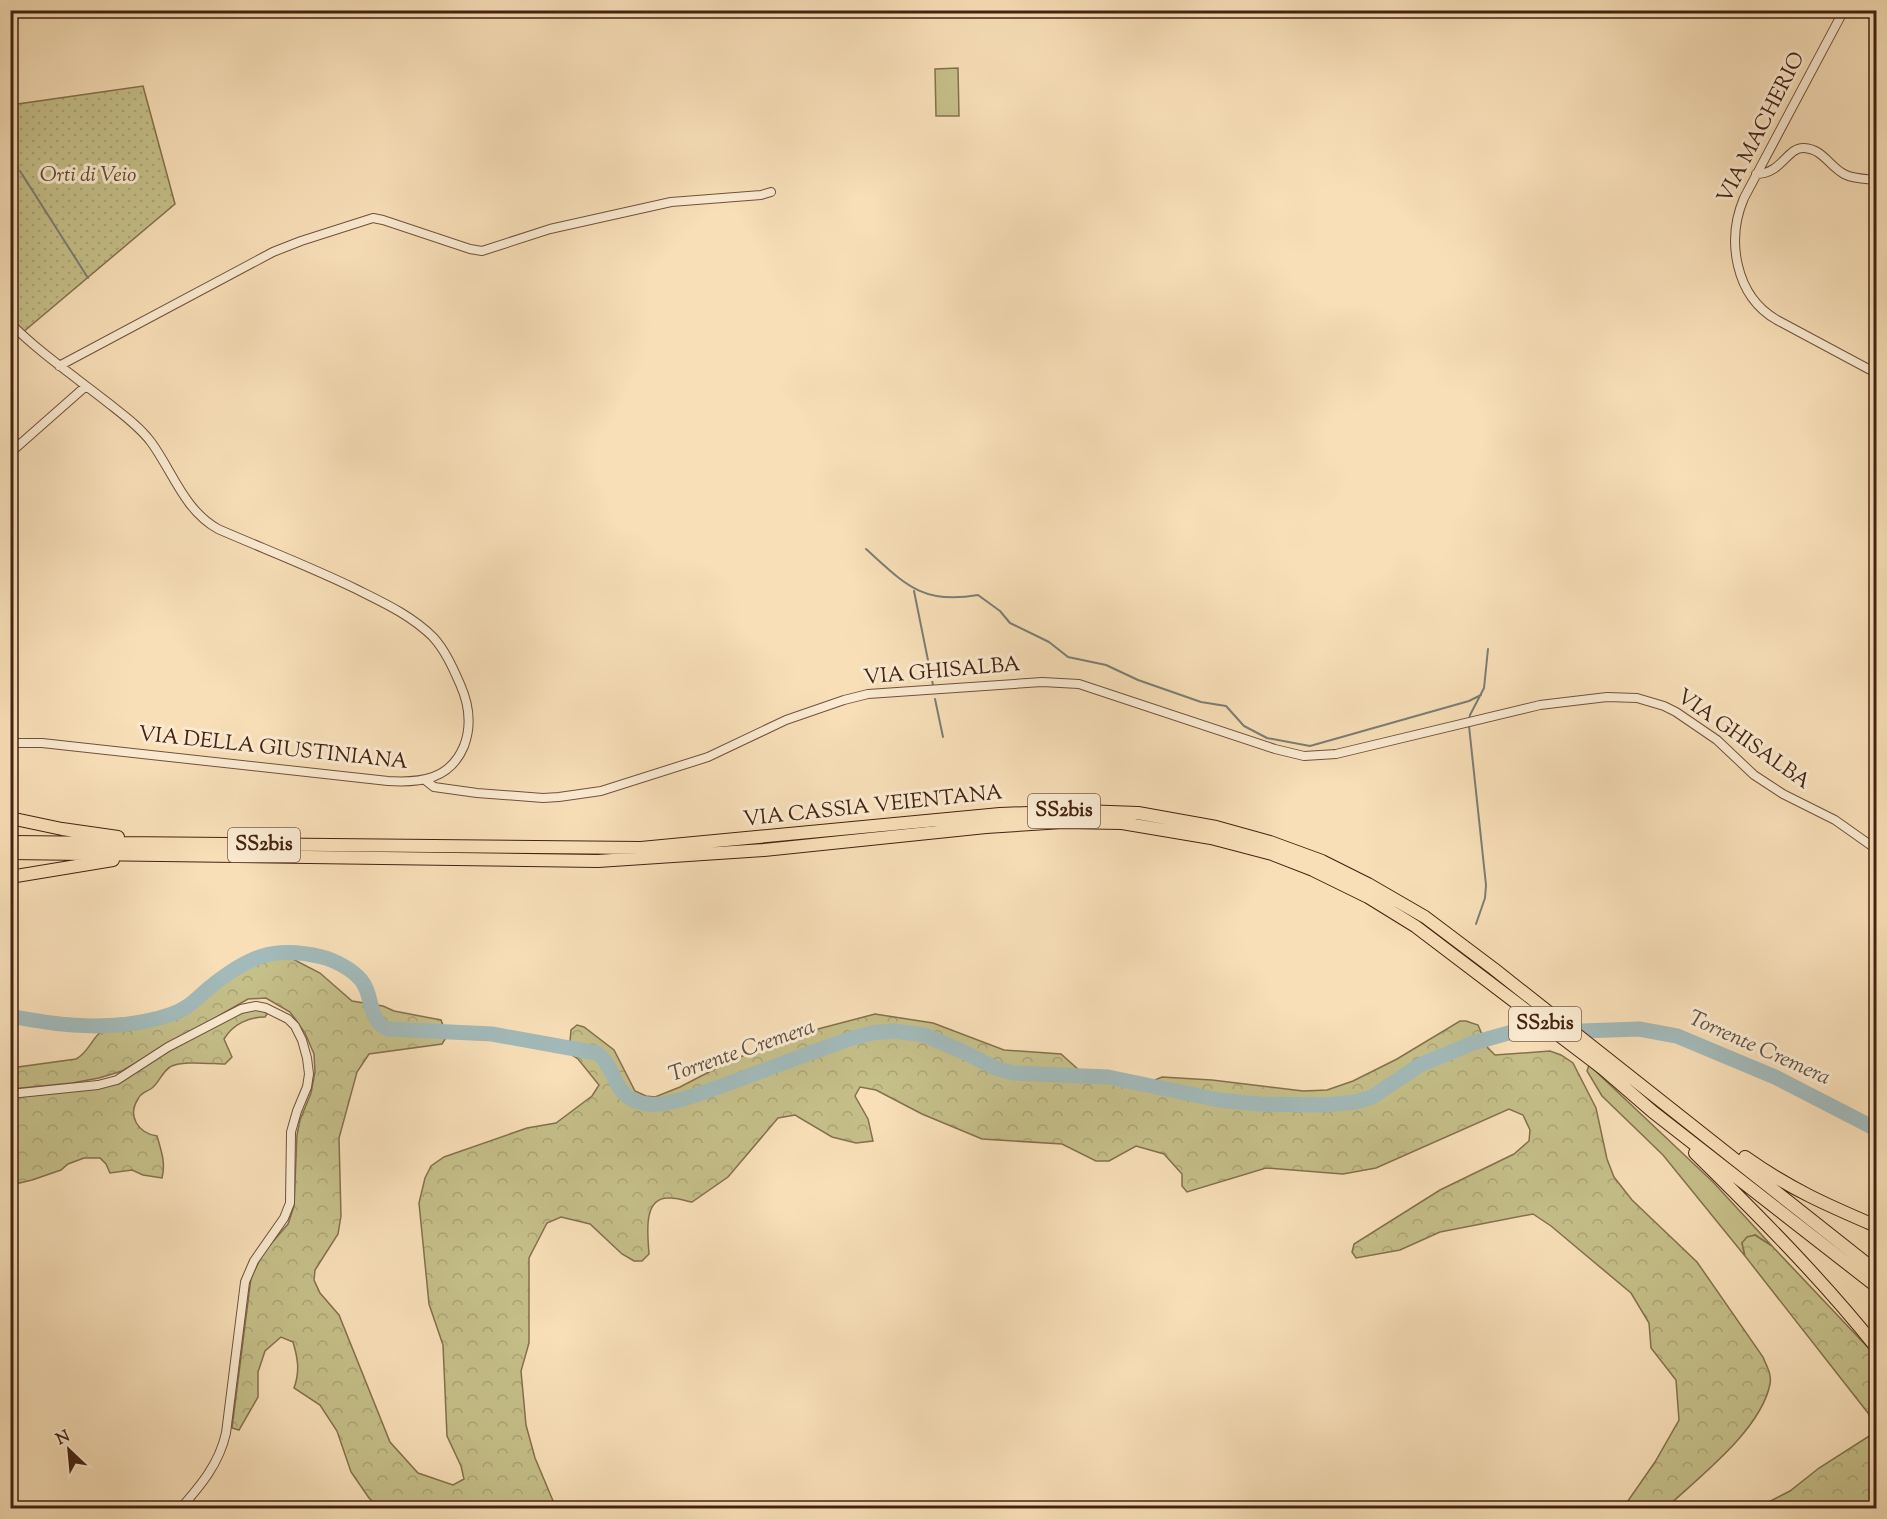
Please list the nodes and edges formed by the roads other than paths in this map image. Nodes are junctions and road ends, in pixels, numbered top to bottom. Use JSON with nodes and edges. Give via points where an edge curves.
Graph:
{"nodes":[{"id":1,"x":1844,"y":10,"type":"edge"},
{"id":2,"x":1756,"y":174,"type":"junction"},
{"id":3,"x":1876,"y":180,"type":"edge"},
{"id":4,"x":771,"y":192,"type":"dead end"},
{"id":5,"x":10,"y":322,"type":"edge"},
{"id":6,"x":59,"y":366,"type":"junction"},
{"id":7,"x":1876,"y":373,"type":"edge"},
{"id":8,"x":86,"y":386,"type":"junction"},
{"id":9,"x":10,"y":453,"type":"edge"},
{"id":10,"x":10,"y":743,"type":"edge"},
{"id":11,"x":425,"y":780,"type":"junction"},
{"id":12,"x":10,"y":818,"type":"edge"},
{"id":13,"x":10,"y":842,"type":"edge"},
{"id":14,"x":157,"y":844,"type":"junction"},
{"id":15,"x":1876,"y":849,"type":"edge"},
{"id":16,"x":10,"y":853,"type":"edge"},
{"id":17,"x":147,"y":855,"type":"junction"},
{"id":18,"x":581,"y":855,"type":"junction"},
{"id":19,"x":10,"y":877,"type":"edge"},
{"id":20,"x":1604,"y":1063,"type":"junction"},
{"id":21,"x":10,"y":1094,"type":"edge"},
{"id":22,"x":1658,"y":1097,"type":"junction"},
{"id":23,"x":1653,"y":1112,"type":"junction"},
{"id":24,"x":1876,"y":1226,"type":"edge"},
{"id":25,"x":1876,"y":1271,"type":"edge"},
{"id":26,"x":1876,"y":1286,"type":"edge"},
{"id":27,"x":1856,"y":1321,"type":"junction"},
{"id":28,"x":1876,"y":1339,"type":"edge"},
{"id":29,"x":1876,"y":1347,"type":"edge"},
{"id":30,"x":181,"y":1509,"type":"edge"}],
"edges":[{"from":1,"to":2,"type":"street","name":"VIA MACHERIO"},
{"from":2,"to":3,"type":"street","via":[[1769,173],[1793,151],[1804,148],[1820,153],[1846,175]]},
{"from":2,"to":7,"type":"street","name":"VIA MACHERIO","via":[[1740,206],[1735,230],[1736,257],[1747,290],[1770,316]]},
{"from":4,"to":6,"type":"street","via":[[671,202],[550,229],[482,250],[374,218],[273,252]]},
{"from":5,"to":6,"type":"street","name":"VIA DELLA GIUSTINIANA"},
{"from":6,"to":8,"type":"street","name":"VIA DELLA GIUSTINIANA"},
{"from":8,"to":9,"type":"street"},
{"from":8,"to":11,"type":"street","name":"VIA DELLA GIUSTINIANA","via":[[151,442],[204,521],[380,601],[422,627],[438,643],[465,696],[468,730],[453,763]]},
{"from":10,"to":11,"type":"street","name":"VIA DELLA GIUSTINIANA","via":[[42,743],[388,781]]},
{"from":11,"to":15,"type":"street","name":"VIA GHISALBA","via":[[434,787],[543,798],[600,791],[695,761],[786,720],[868,694],[1030,683],[1079,684],[1304,756],[1336,754],[1540,705],[1622,697],[1652,702],[1676,712],[1717,740],[1754,775],[1835,820]]},
{"from":12,"to":14,"type":"highway"},
{"from":13,"to":14,"type":"highway","name":"VIA CASSIA VEIENTANA","number":"SS2bis"},
{"from":14,"to":18,"type":"highway","name":"VIA CASSIA VEIENTANA","number":"SS2bis"},
{"from":16,"to":17,"type":"highway","name":"VIA CASSIA VEIENTANA","number":"SS2bis"},
{"from":17,"to":18,"type":"highway","name":"VIA CASSIA VEIENTANA","number":"SS2bis"},
{"from":17,"to":19,"type":"highway"},
{"from":18,"to":20,"type":"highway","name":"VIA CASSIA VEIENTANA","number":"SS2bis","via":[[1011,813],[1144,814],[1200,824],[1257,838],[1322,861],[1425,917]]},
{"from":20,"to":22,"type":"highway","name":"VIA CASSIA VEIENTANA","number":"SS2bis"},
{"from":20,"to":23,"type":"highway","name":"VIA CASSIA VEIENTANA","number":"SS2bis"},
{"from":21,"to":30,"type":"street","via":[[117,1080],[178,1041],[248,1007],[278,1012],[300,1035],[309,1078],[291,1132],[288,1208],[245,1282],[221,1450],[208,1475]]},
{"from":22,"to":24,"type":"highway","via":[[1777,1180]]},
{"from":22,"to":25,"type":"highway"},
{"from":23,"to":26,"type":"highway"},
{"from":23,"to":27,"type":"highway","via":[[1759,1216]]},
{"from":27,"to":28,"type":"highway"},
{"from":27,"to":29,"type":"highway"}]}
